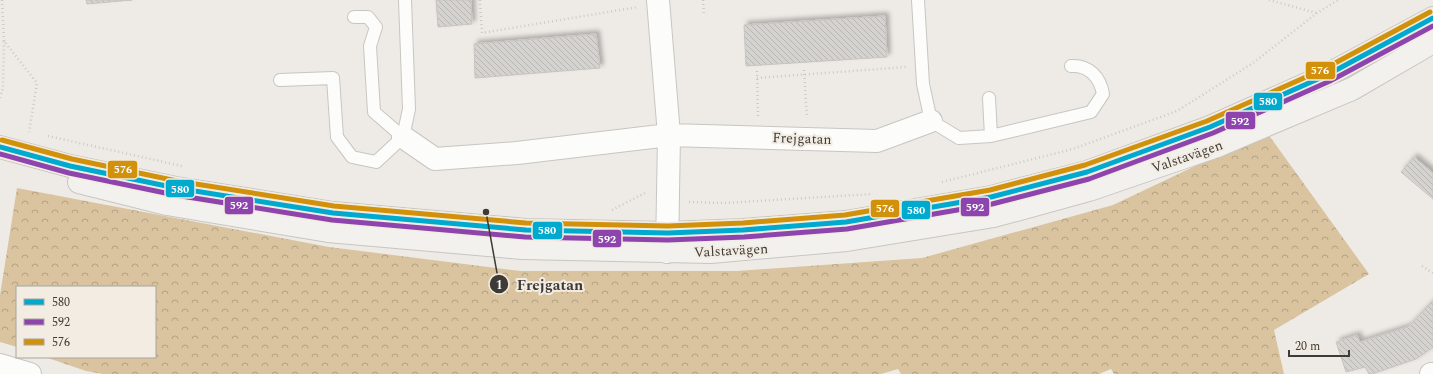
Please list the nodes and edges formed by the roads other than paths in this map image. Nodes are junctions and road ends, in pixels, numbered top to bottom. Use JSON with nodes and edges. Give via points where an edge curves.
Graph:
{"nodes":[{"id":1,"x":405,"y":0,"type":"edge"},
{"id":2,"x":918,"y":0,"type":"edge"},
{"id":3,"x":658,"y":2,"type":"edge"},
{"id":4,"x":354,"y":17,"type":"dead end"},
{"id":5,"x":1433,"y":18,"type":"edge"},
{"id":6,"x":1433,"y":42,"type":"edge"},
{"id":7,"x":1071,"y":66,"type":"dead end"},
{"id":8,"x":280,"y":80,"type":"dead end"},
{"id":9,"x":989,"y":98,"type":"dead end"},
{"id":10,"x":931,"y":121,"type":"junction"},
{"id":11,"x":669,"y":135,"type":"junction"},
{"id":12,"x":991,"y":136,"type":"junction"},
{"id":13,"x":403,"y":137,"type":"junction"},
{"id":14,"x":0,"y":147,"type":"edge"},
{"id":15,"x":0,"y":162,"type":"edge"},
{"id":16,"x":667,"y":242,"type":"junction"},
{"id":17,"x":0,"y":365,"type":"edge"},
{"id":18,"x":30,"y":374,"type":"edge"}],
"edges":[{"from":1,"to":13,"type":"lane","via":[[409,109]]},
{"from":2,"to":10,"type":"lane","via":[[923,84]]},
{"from":3,"to":11,"type":"street"},
{"from":4,"to":13,"type":"lane","via":[[368,17],[376,27],[370,46],[374,112]]},
{"from":5,"to":16,"type":"street","name":"Valstavägen","via":[[1327,75],[1225,121],[1087,172],[991,197],[846,222],[743,230]]},
{"from":6,"to":16,"type":"street","name":"Valstavägen","via":[[1352,89],[1217,146],[1089,190],[994,216],[847,240],[727,252]]},
{"from":7,"to":12,"type":"lane","via":[[1080,66],[1090,71],[1101,83],[1103,94],[1091,112]]},
{"from":8,"to":13,"type":"lane","via":[[333,78],[337,137],[352,157],[376,162]]},
{"from":9,"to":12,"type":"lane"},
{"from":10,"to":11,"type":"street","name":"Frejgatan","via":[[877,141]]},
{"from":10,"to":12,"type":"lane","via":[[959,138]]},
{"from":11,"to":13,"type":"street","name":"Frejgatan","via":[[517,153],[435,159]]},
{"from":11,"to":16,"type":"street"},
{"from":14,"to":16,"type":"street","name":"Valstavägen","via":[[70,166],[176,188],[333,213]]},
{"from":15,"to":16,"type":"street","name":"Valstavägen","via":[[167,204],[328,231],[522,248]]},
{"from":17,"to":18,"type":"street"}]}
